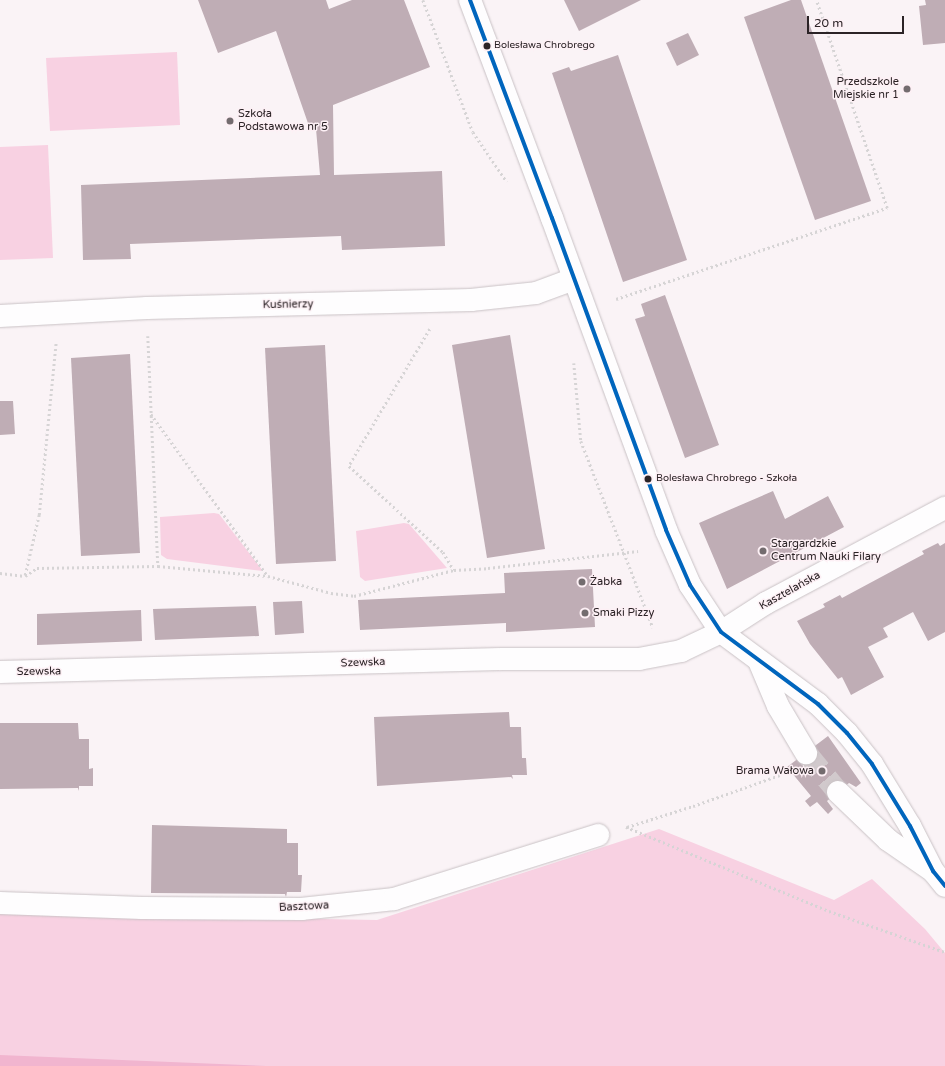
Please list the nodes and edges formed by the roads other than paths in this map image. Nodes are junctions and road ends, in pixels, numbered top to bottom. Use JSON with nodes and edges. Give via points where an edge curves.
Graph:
{"nodes":[{"id":1,"x":470,"y":0,"type":"edge"},
{"id":2,"x":574,"y":279,"type":"junction"},
{"id":3,"x":0,"y":316,"type":"edge"},
{"id":4,"x":945,"y":508,"type":"edge"},
{"id":5,"x":721,"y":632,"type":"junction"},
{"id":6,"x":759,"y":661,"type":"junction"},
{"id":7,"x":0,"y":672,"type":"edge"},
{"id":8,"x":806,"y":752,"type":"tunnel mouth"},
{"id":9,"x":838,"y":792,"type":"tunnel mouth"},
{"id":10,"x":598,"y":835,"type":"road end"},
{"id":11,"x":939,"y":878,"type":"edge"},
{"id":12,"x":0,"y":903,"type":"edge"}],
"edges":[{"from":1,"to":2,"type":"street"},
{"from":2,"to":3,"type":"street","name":"Kuśnierzy","via":[[536,293],[471,300],[147,308]]},
{"from":2,"to":5,"type":"street","via":[[666,530],[690,585]]},
{"from":4,"to":5,"type":"street","name":"Kasztelańska","via":[[766,603]]},
{"from":5,"to":6,"type":"street"},
{"from":5,"to":7,"type":"street","name":"Szewska","via":[[681,651],[639,659],[502,659]]},
{"from":6,"to":8,"type":"street","via":[[778,706]]},
{"from":6,"to":11,"type":"street","via":[[818,704],[847,733],[872,764]]},
{"from":9,"to":11,"type":"street","via":[[888,840]]},
{"from":10,"to":12,"type":"street","name":"Basztowa","via":[[386,900],[301,909],[142,908]]}]}
